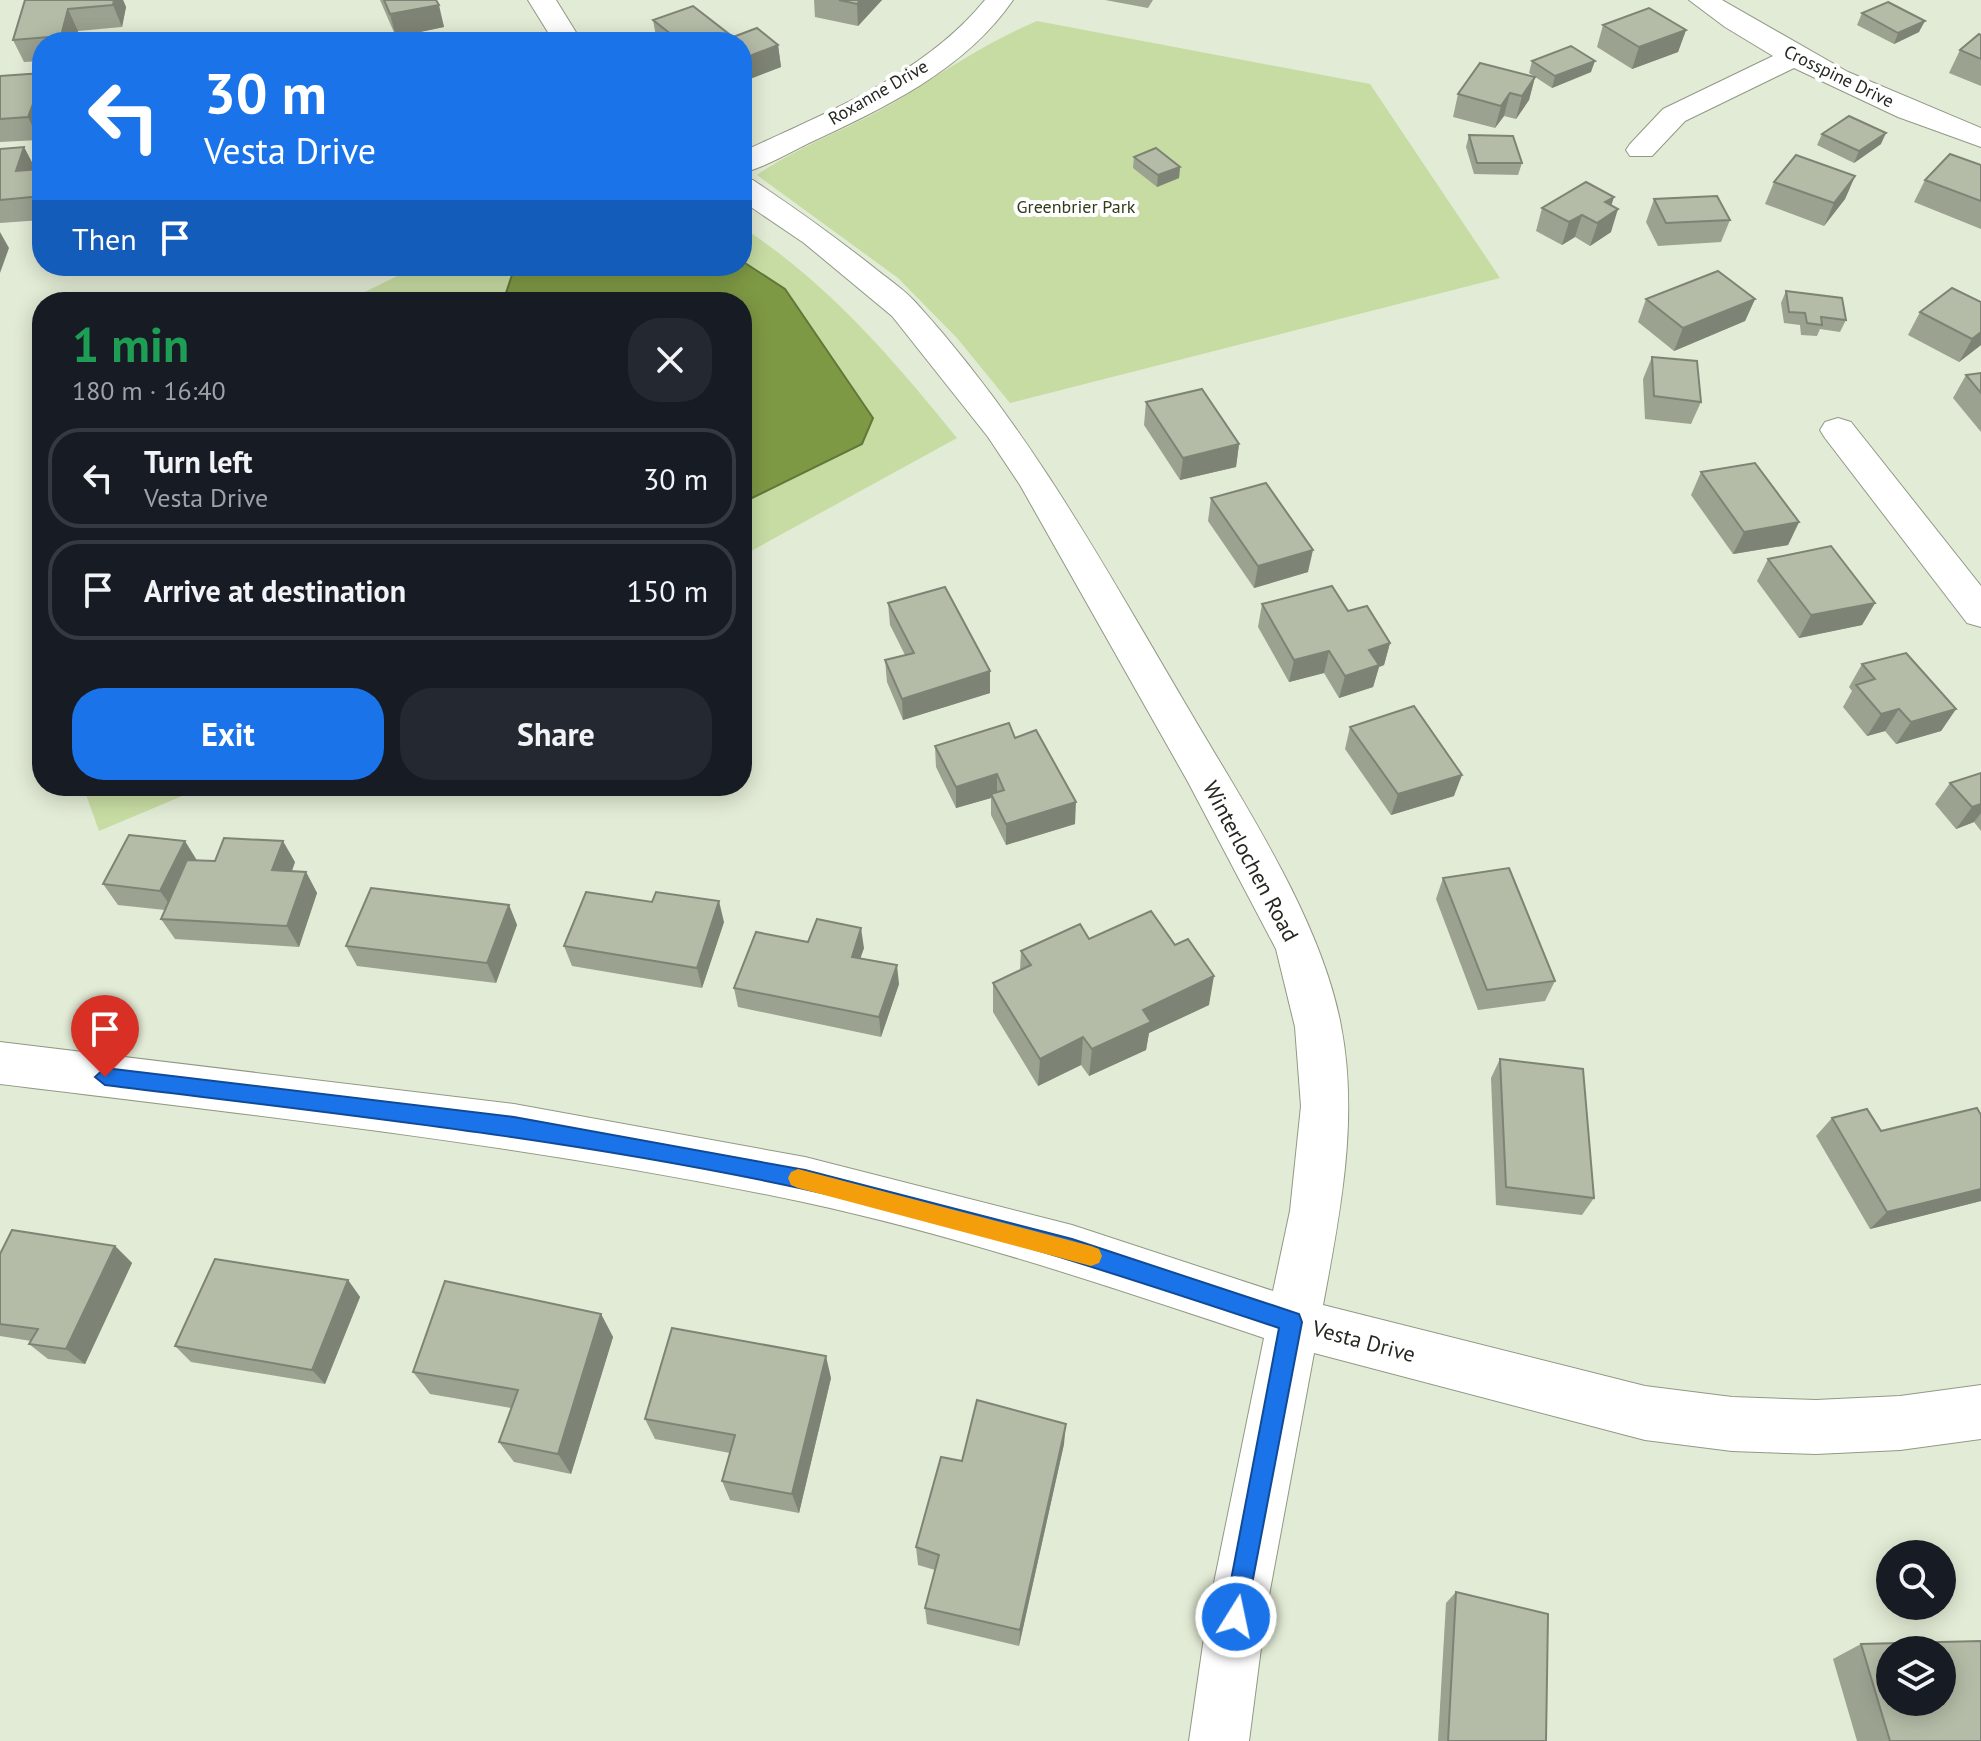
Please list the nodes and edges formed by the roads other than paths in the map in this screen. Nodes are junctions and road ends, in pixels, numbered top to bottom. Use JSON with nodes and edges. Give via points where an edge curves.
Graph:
{"nodes":[{"id":1,"x":542,"y":0,"type":"edge"},
{"id":2,"x":999,"y":0,"type":"edge"},
{"id":3,"x":1703,"y":0,"type":"edge"},
{"id":4,"x":562,"y":32,"type":"edge"},
{"id":5,"x":1795,"y":56,"type":"junction"},
{"id":6,"x":1981,"y":138,"type":"edge"},
{"id":7,"x":1641,"y":150,"type":"dead end"},
{"id":8,"x":752,"y":159,"type":"edge"},
{"id":9,"x":752,"y":194,"type":"edge"},
{"id":10,"x":1838,"y":430,"type":"dead end"},
{"id":11,"x":1964,"y":566,"type":"edge"},
{"id":12,"x":1981,"y":613,"type":"edge"},
{"id":13,"x":0,"y":1063,"type":"edge"},
{"id":14,"x":1291,"y":1322,"type":"junction"},
{"id":15,"x":1981,"y":1412,"type":"edge"},
{"id":16,"x":1219,"y":1741,"type":"edge"}],
"edges":[{"from":1,"to":4,"type":"street"},
{"from":2,"to":8,"type":"street","name":"Roxanne Drive","via":[[958,43],[920,71]]},
{"from":3,"to":5,"type":"street","name":"Crosspine Drive"},
{"from":5,"to":6,"type":"street","name":"Crosspine Drive"},
{"from":5,"to":7,"type":"street","via":[[1674,115]]},
{"from":9,"to":14,"type":"street","name":"Winterlochen Road","via":[[815,236],[904,309],[1001,429],[1196,759],[1298,948],[1318,1027],[1325,1106],[1315,1211]]},
{"from":10,"to":11,"type":"street"},
{"from":11,"to":12,"type":"street"},
{"from":13,"to":14,"type":"street","name":"Vesta Drive","via":[[514,1126],[760,1171],[1072,1249]]},
{"from":14,"to":15,"type":"street","name":"Vesta Drive","via":[[1645,1413],[1816,1427]]},
{"from":14,"to":16,"type":"street","name":"Winterlochen Road","via":[[1236,1617]]}]}
